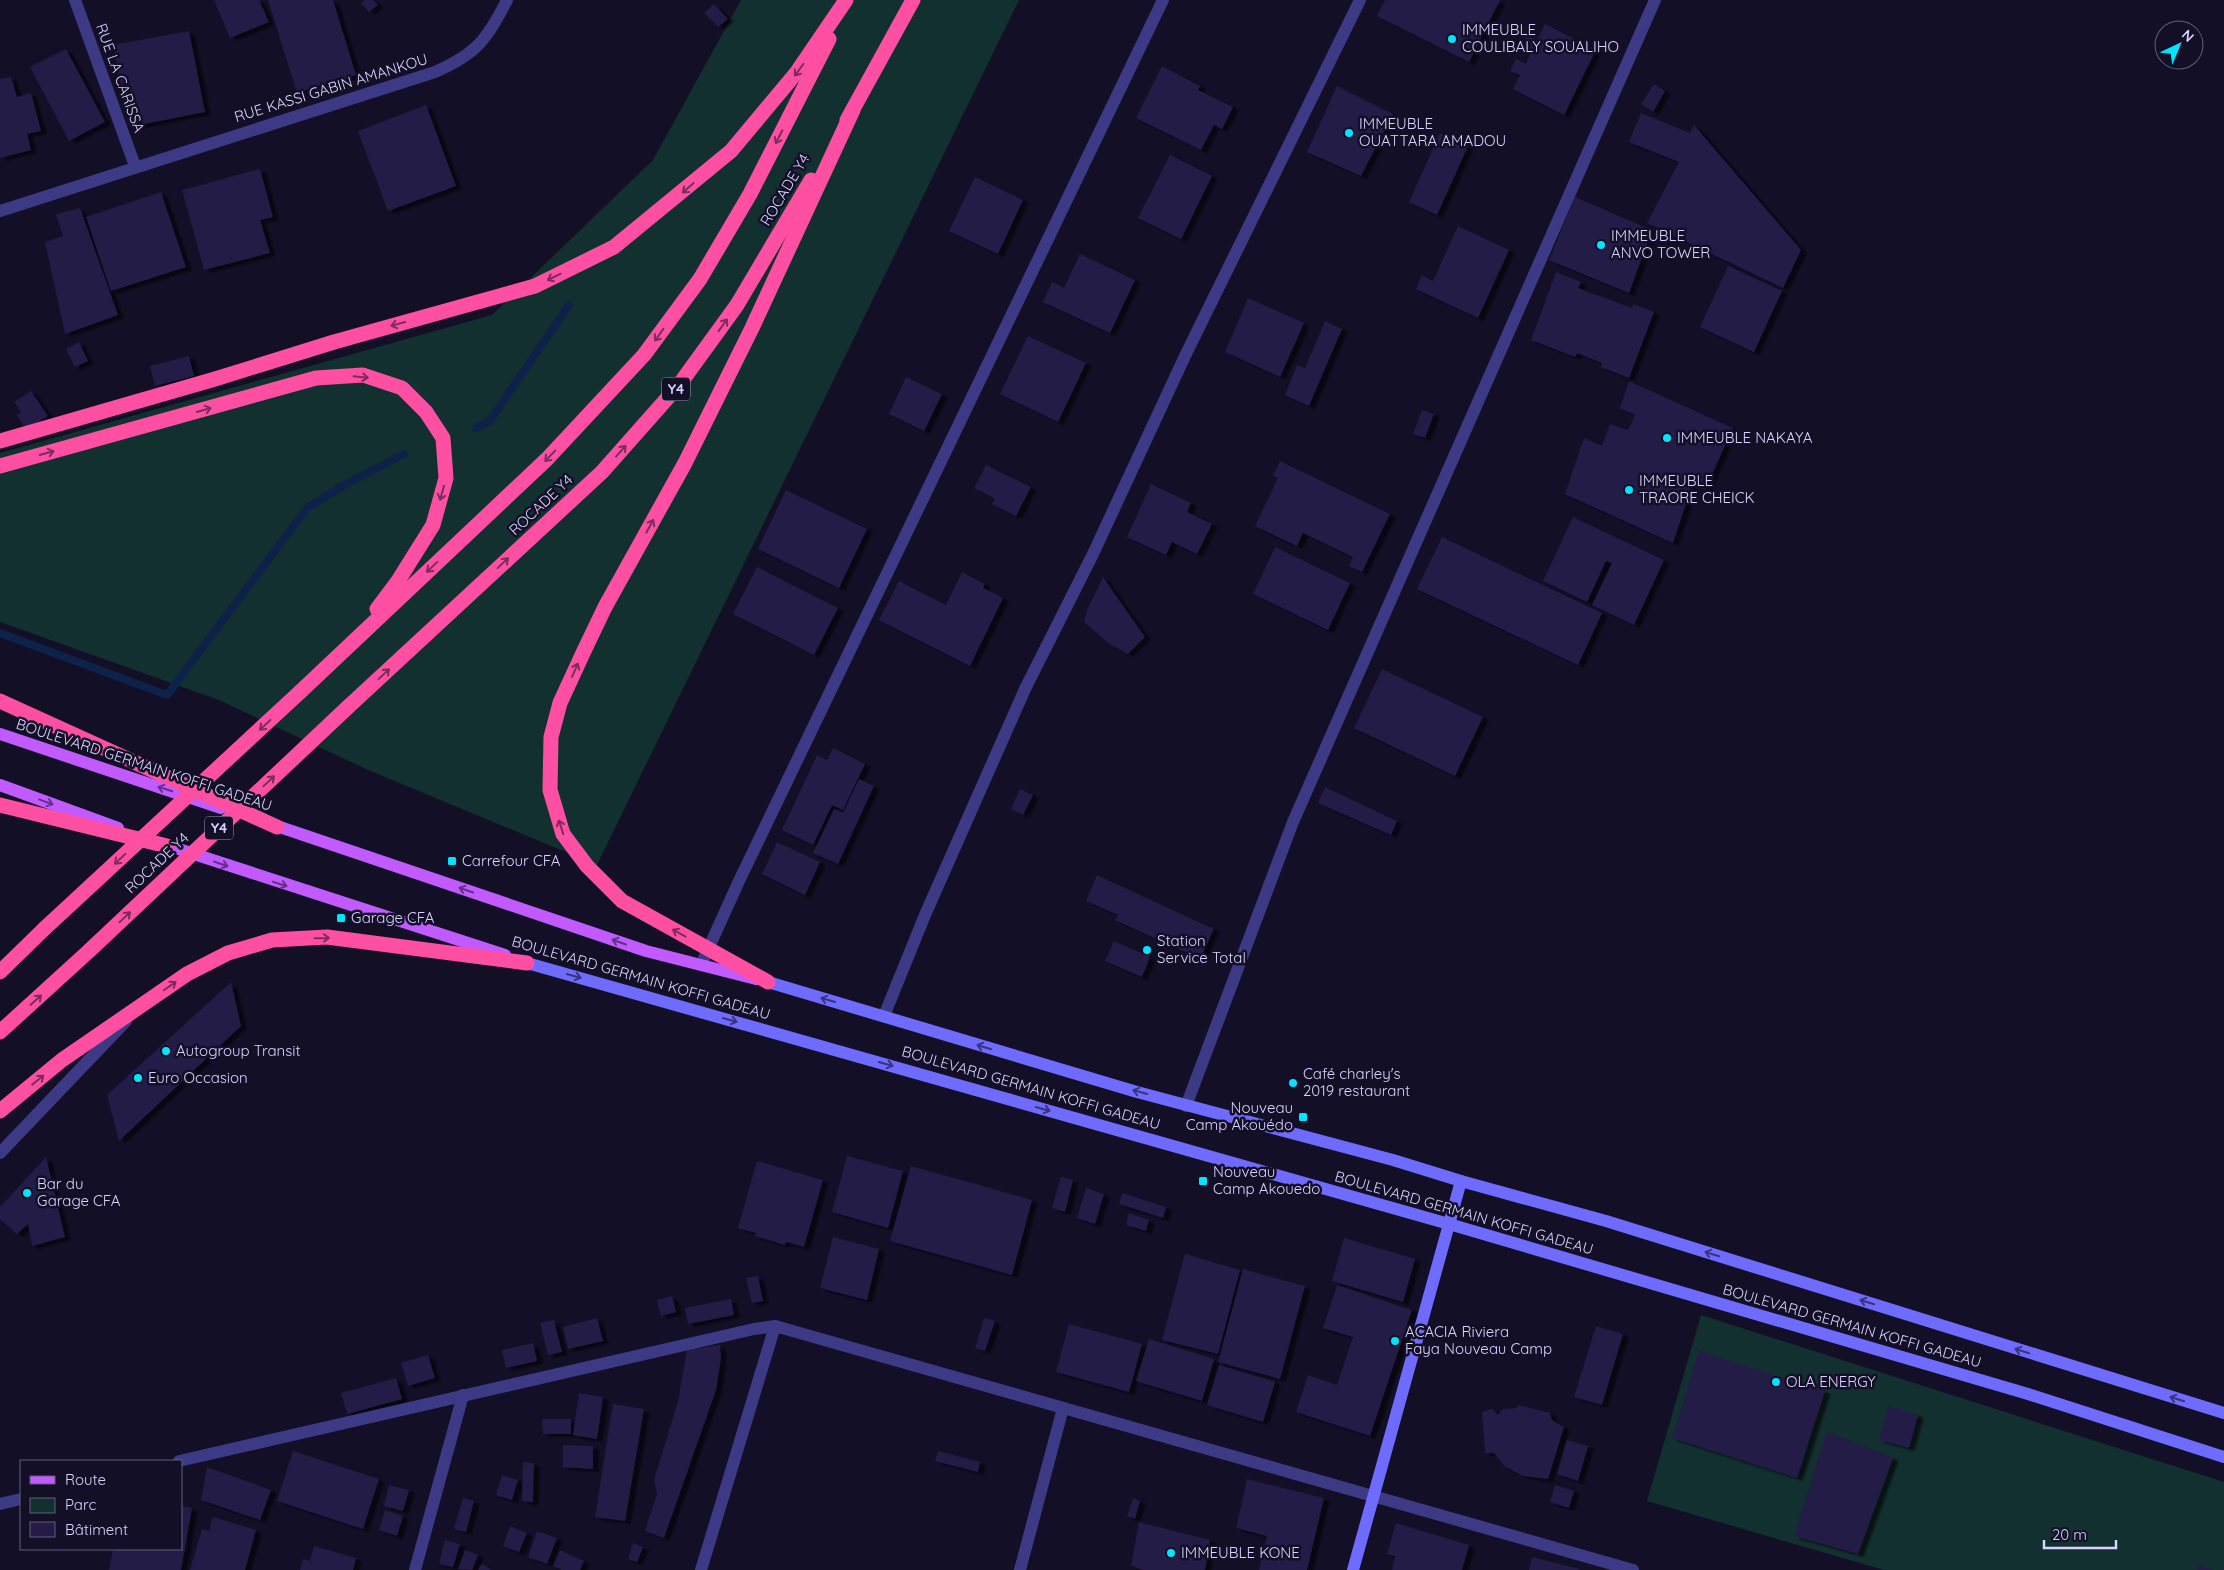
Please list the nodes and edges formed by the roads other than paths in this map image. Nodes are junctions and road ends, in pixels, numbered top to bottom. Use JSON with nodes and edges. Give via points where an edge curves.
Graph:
{"nodes":[{"id":1,"x":75,"y":0,"type":"edge"},
{"id":2,"x":508,"y":0,"type":"edge"},
{"id":3,"x":846,"y":0,"type":"edge"},
{"id":4,"x":850,"y":0,"type":"edge"},
{"id":5,"x":913,"y":0,"type":"edge"},
{"id":6,"x":1163,"y":0,"type":"edge"},
{"id":7,"x":1360,"y":0,"type":"edge"},
{"id":8,"x":1655,"y":0,"type":"edge"},
{"id":9,"x":853,"y":110,"type":"junction"},
{"id":10,"x":135,"y":166,"type":"junction"},
{"id":11,"x":0,"y":210,"type":"edge"},
{"id":12,"x":0,"y":441,"type":"edge"},
{"id":13,"x":0,"y":466,"type":"edge"},
{"id":14,"x":352,"y":643,"type":"junction"},
{"id":15,"x":0,"y":701,"type":"edge"},
{"id":16,"x":0,"y":734,"type":"edge"},
{"id":17,"x":0,"y":785,"type":"edge"},
{"id":18,"x":0,"y":805,"type":"edge"},
{"id":19,"x":277,"y":827,"type":"junction"},
{"id":20,"x":167,"y":846,"type":"junction"},
{"id":21,"x":709,"y":949,"type":"junction"},
{"id":22,"x":527,"y":962,"type":"junction"},
{"id":23,"x":701,"y":965,"type":"junction"},
{"id":24,"x":0,"y":972,"type":"edge"},
{"id":25,"x":768,"y":982,"type":"junction"},
{"id":26,"x":139,"y":1007,"type":"junction"},
{"id":27,"x":884,"y":1016,"type":"junction"},
{"id":28,"x":0,"y":1032,"type":"edge"},
{"id":29,"x":1186,"y":1106,"type":"junction"},
{"id":30,"x":0,"y":1111,"type":"edge"},
{"id":31,"x":0,"y":1153,"type":"edge"},
{"id":32,"x":1461,"y":1181,"type":"junction"},
{"id":33,"x":1449,"y":1224,"type":"junction"},
{"id":34,"x":775,"y":1326,"type":"junction"},
{"id":35,"x":463,"y":1395,"type":"junction"},
{"id":36,"x":1063,"y":1408,"type":"junction"},
{"id":37,"x":2224,"y":1413,"type":"edge"},
{"id":38,"x":2224,"y":1457,"type":"edge"},
{"id":39,"x":182,"y":1460,"type":"edge"},
{"id":40,"x":1373,"y":1496,"type":"junction"},
{"id":41,"x":20,"y":1498,"type":"edge"},
{"id":42,"x":0,"y":1504,"type":"edge"},
{"id":43,"x":415,"y":1570,"type":"edge"},
{"id":44,"x":701,"y":1570,"type":"edge"},
{"id":45,"x":1020,"y":1570,"type":"edge"},
{"id":46,"x":1353,"y":1570,"type":"edge"},
{"id":47,"x":1632,"y":1570,"type":"edge"}],
"edges":[{"from":1,"to":10,"type":"street","name":"RUE LA CARISSA"},
{"from":2,"to":10,"type":"street","name":"RUE KASSI GABIN AMANKOU","via":[[481,43],[462,60],[435,72]]},
{"from":3,"to":12,"type":"highway","one_way":true,"via":[[797,72],[731,151],[614,247],[535,286]]},
{"from":4,"to":14,"type":"highway","name":"ROCADE Y4","one_way":true,"via":[[750,194],[700,279],[644,355],[547,459]]},
{"from":5,"to":9,"type":"highway","name":"ROCADE Y4","number":"Y4"},
{"from":6,"to":21,"type":"street"},
{"from":7,"to":27,"type":"street","via":[[1025,688]]},
{"from":8,"to":29,"type":"street","via":[[1293,822]]},
{"from":21,"to":9,"type":"highway","one_way":true,"via":[[622,901],[587,866],[563,834],[550,790],[551,737],[560,703],[583,653],[736,362]]},
{"from":28,"to":9,"type":"highway","name":"ROCADE Y4","number":"Y4","one_way":true,"bridge":true,"via":[[602,472],[679,386],[737,305]]},
{"from":10,"to":11,"type":"street","name":"RUE KASSI GABIN AMANKOU"},
{"from":13,"to":14,"type":"highway","one_way":true,"via":[[316,378],[363,375],[402,388],[426,412],[443,438],[446,478],[433,524],[398,581]]},
{"from":14,"to":24,"type":"highway","name":"ROCADE Y4","one_way":true,"bridge":true},
{"from":15,"to":19,"type":"highway"},
{"from":19,"to":16,"type":"main road","name":"BOULEVARD GERMAIN KOFFI GADEAU","one_way":true},
{"from":17,"to":20,"type":"main road","one_way":true},
{"from":18,"to":20,"type":"highway"},
{"from":23,"to":19,"type":"main road","name":"BOULEVARD GERMAIN KOFFI GADEAU","one_way":true,"via":[[646,951]]},
{"from":20,"to":22,"type":"main road","name":"BOULEVARD GERMAIN KOFFI GADEAU","one_way":true},
{"from":21,"to":23,"type":"street"},
{"from":21,"to":25,"type":"highway"},
{"from":26,"to":22,"type":"highway","one_way":true,"via":[[187,974],[228,953],[272,940],[328,937]]},
{"from":22,"to":33,"type":"main road","name":"BOULEVARD GERMAIN KOFFI GADEAU","one_way":true},
{"from":23,"to":25,"type":"main road","name":"BOULEVARD GERMAIN KOFFI GADEAU"},
{"from":27,"to":25,"type":"main road","name":"BOULEVARD GERMAIN KOFFI GADEAU","one_way":true},
{"from":30,"to":26,"type":"highway","one_way":true,"via":[[62,1060]]},
{"from":26,"to":31,"type":"street"},
{"from":29,"to":27,"type":"main road","name":"BOULEVARD GERMAIN KOFFI GADEAU","one_way":true},
{"from":29,"to":32,"type":"main road","name":"BOULEVARD GERMAIN KOFFI GADEAU"},
{"from":32,"to":33,"type":"main road"},
{"from":37,"to":32,"type":"main road","name":"BOULEVARD GERMAIN KOFFI GADEAU","one_way":true,"via":[[1616,1224]]},
{"from":33,"to":38,"type":"main road","name":"BOULEVARD GERMAIN KOFFI GADEAU","via":[[2028,1394]]},
{"from":33,"to":40,"type":"main road"},
{"from":34,"to":35,"type":"street"},
{"from":34,"to":36,"type":"street"},
{"from":34,"to":44,"type":"street"},
{"from":35,"to":39,"type":"street"},
{"from":35,"to":43,"type":"street"},
{"from":36,"to":40,"type":"street"},
{"from":36,"to":45,"type":"street"},
{"from":40,"to":46,"type":"main road"},
{"from":40,"to":47,"type":"street"},
{"from":41,"to":42,"type":"street"}]}
